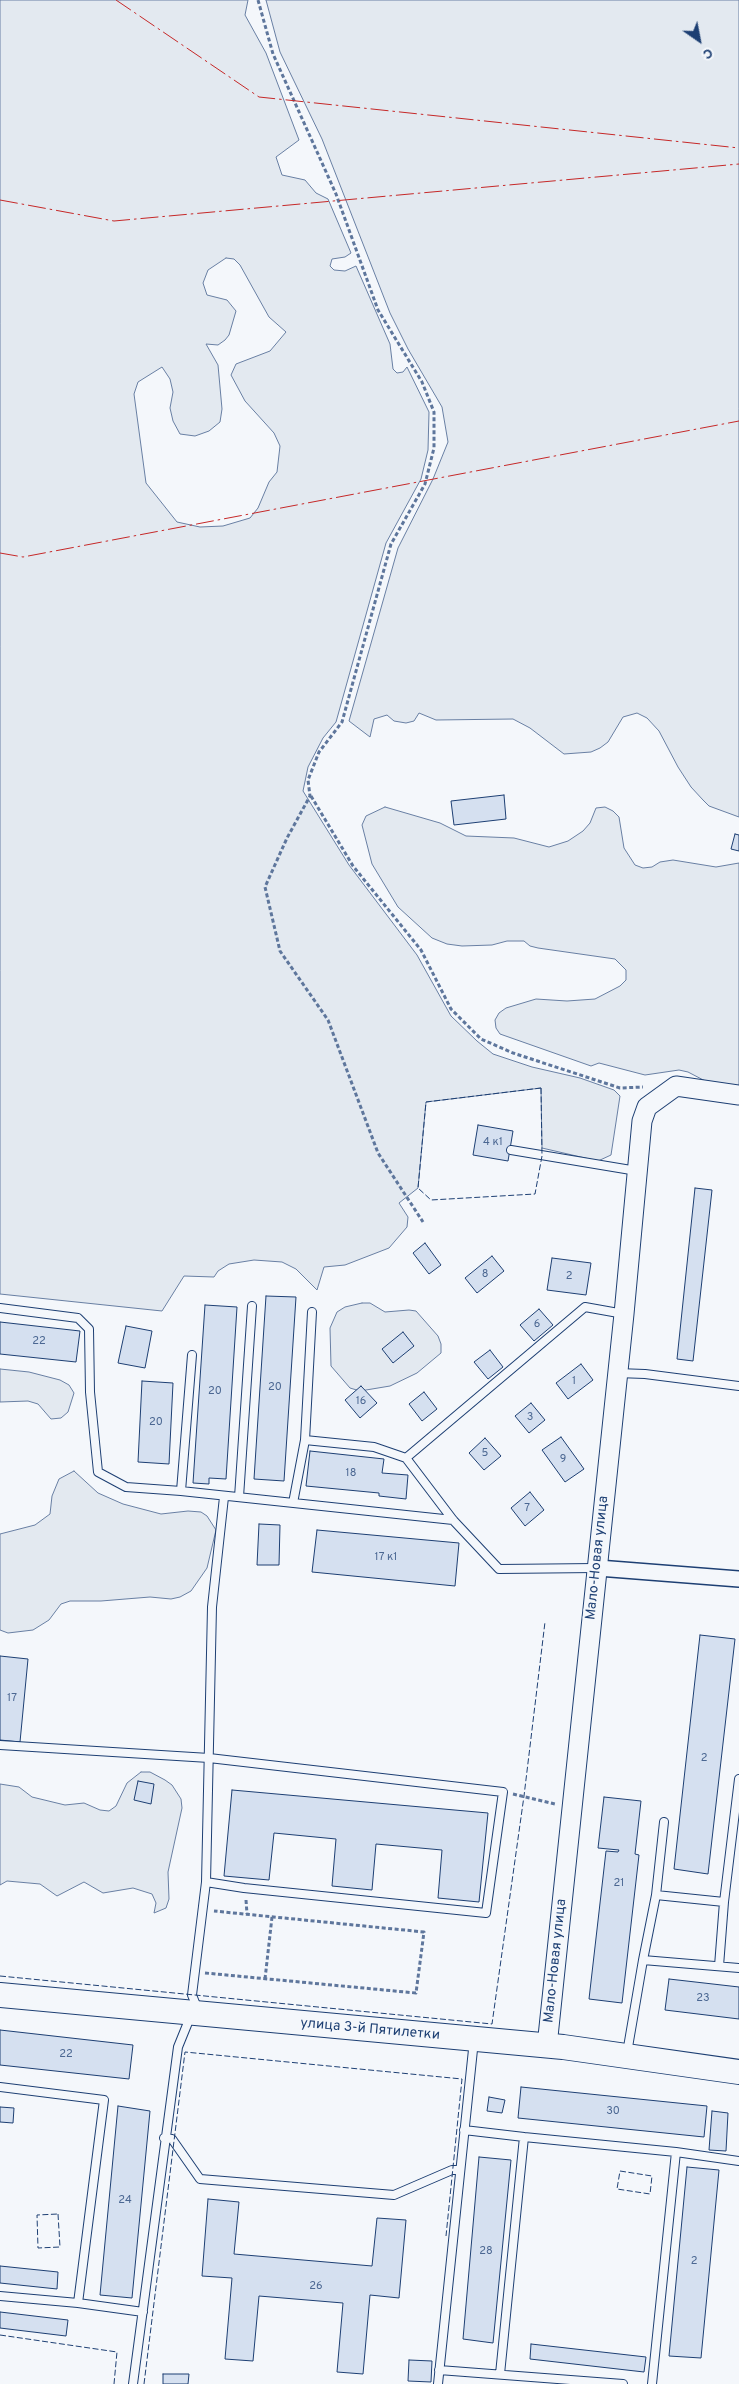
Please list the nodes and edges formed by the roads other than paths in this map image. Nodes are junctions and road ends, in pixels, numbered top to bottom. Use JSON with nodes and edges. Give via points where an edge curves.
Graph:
{"nodes":[{"id":1,"x":739,"y":1094,"type":"edge"},
{"id":2,"x":511,"y":1150,"type":"dead end"},
{"id":3,"x":638,"y":1171,"type":"junction"},
{"id":4,"x":252,"y":1306,"type":"dead end"},
{"id":5,"x":0,"y":1308,"type":"edge"},
{"id":6,"x":312,"y":1312,"type":"dead end"},
{"id":7,"x":624,"y":1314,"type":"junction"},
{"id":8,"x":192,"y":1355,"type":"dead end"},
{"id":9,"x":617,"y":1373,"type":"junction"},
{"id":10,"x":739,"y":1386,"type":"edge"},
{"id":11,"x":305,"y":1440,"type":"junction"},
{"id":12,"x":406,"y":1458,"type":"junction"},
{"id":13,"x":181,"y":1490,"type":"junction"},
{"id":14,"x":224,"y":1496,"type":"junction"},
{"id":15,"x":239,"y":1497,"type":"junction"},
{"id":16,"x":293,"y":1503,"type":"junction"},
{"id":17,"x":453,"y":1520,"type":"junction"},
{"id":18,"x":598,"y":1568,"type":"junction"},
{"id":19,"x":739,"y":1579,"type":"edge"},
{"id":20,"x":0,"y":1746,"type":"edge"},
{"id":21,"x":209,"y":1758,"type":"junction"},
{"id":22,"x":739,"y":1779,"type":"edge"},
{"id":23,"x":664,"y":1822,"type":"dead end"},
{"id":24,"x":206,"y":1882,"type":"junction"},
{"id":25,"x":656,"y":1895,"type":"junction"},
{"id":26,"x":724,"y":1902,"type":"junction"},
{"id":27,"x":643,"y":1960,"type":"junction"},
{"id":28,"x":719,"y":1966,"type":"junction"},
{"id":29,"x":739,"y":1968,"type":"edge"},
{"id":30,"x":0,"y":1995,"type":"edge"},
{"id":31,"x":195,"y":2014,"type":"junction"},
{"id":32,"x":474,"y":2039,"type":"junction"},
{"id":33,"x":547,"y":2046,"type":"junction"},
{"id":34,"x":627,"y":2056,"type":"junction"},
{"id":35,"x":739,"y":2072,"type":"edge"},
{"id":36,"x":0,"y":2087,"type":"edge"},
{"id":37,"x":464,"y":2130,"type":"junction"},
{"id":38,"x":524,"y":2137,"type":"junction"},
{"id":39,"x":164,"y":2138,"type":"junction"},
{"id":40,"x":676,"y":2152,"type":"junction"},
{"id":41,"x":739,"y":2162,"type":"edge"},
{"id":42,"x":460,"y":2170,"type":"junction"},
{"id":43,"x":0,"y":2296,"type":"edge"},
{"id":44,"x":78,"y":2303,"type":"junction"},
{"id":45,"x":143,"y":2312,"type":"junction"},
{"id":46,"x":440,"y":2370,"type":"junction"},
{"id":47,"x":500,"y":2374,"type":"junction"},
{"id":48,"x":133,"y":2384,"type":"edge"},
{"id":49,"x":438,"y":2384,"type":"edge"},
{"id":50,"x":623,"y":2384,"type":"edge"},
{"id":51,"x":652,"y":2384,"type":"edge"}],
"edges":[{"from":1,"to":3,"type":"street","name":"Мало-Новая улица","via":[[676,1086],[654,1101],[643,1116]]},
{"from":2,"to":3,"type":"lane"},
{"from":3,"to":7,"type":"street","name":"Мало-Новая улица"},
{"from":4,"to":15,"type":"lane"},
{"from":5,"to":13,"type":"lane","via":[[78,1318],[89,1328],[90,1392],[98,1472],[126,1488]]},
{"from":6,"to":11,"type":"lane"},
{"from":7,"to":9,"type":"street","name":"Мало-Новая улица"},
{"from":7,"to":12,"type":"lane","via":[[584,1307]]},
{"from":8,"to":13,"type":"lane"},
{"from":9,"to":10,"type":"lane"},
{"from":9,"to":18,"type":"street","name":"Мало-Новая улица"},
{"from":11,"to":12,"type":"lane","via":[[374,1448]]},
{"from":11,"to":16,"type":"lane"},
{"from":12,"to":17,"type":"lane"},
{"from":13,"to":14,"type":"lane"},
{"from":14,"to":15,"type":"lane"},
{"from":14,"to":21,"type":"lane","via":[[212,1607]]},
{"from":15,"to":16,"type":"lane"},
{"from":16,"to":17,"type":"lane"},
{"from":17,"to":18,"type":"lane","via":[[499,1569]]},
{"from":18,"to":19,"type":"street"},
{"from":18,"to":33,"type":"street","name":"Мало-Новая улица"},
{"from":20,"to":21,"type":"lane"},
{"from":21,"to":24,"type":"lane"},
{"from":21,"to":24,"type":"lane","via":[[502,1792],[486,1913]]},
{"from":22,"to":26,"type":"lane"},
{"from":23,"to":25,"type":"lane"},
{"from":24,"to":31,"type":"lane","via":[[192,1995]]},
{"from":25,"to":26,"type":"lane"},
{"from":25,"to":27,"type":"lane"},
{"from":26,"to":28,"type":"lane"},
{"from":27,"to":28,"type":"lane"},
{"from":27,"to":34,"type":"lane"},
{"from":28,"to":29,"type":"lane"},
{"from":30,"to":31,"type":"main road","name":"улица 3-й Пятилетки"},
{"from":31,"to":32,"type":"main road","name":"улица 3-й Пятилетки"},
{"from":31,"to":39,"type":"lane","via":[[178,2047]]},
{"from":32,"to":33,"type":"main road","name":"улица 3-й Пятилетки"},
{"from":32,"to":37,"type":"lane"},
{"from":33,"to":34,"type":"main road","name":"улица 3-й Пятилетки"},
{"from":34,"to":35,"type":"main road","name":"улица 3-й Пятилетки"},
{"from":36,"to":44,"type":"lane","via":[[104,2100]]},
{"from":37,"to":38,"type":"lane"},
{"from":37,"to":42,"type":"lane"},
{"from":38,"to":40,"type":"lane"},
{"from":38,"to":47,"type":"lane"},
{"from":39,"to":42,"type":"lane","via":[[172,2140],[200,2179],[394,2195],[452,2170]]},
{"from":39,"to":45,"type":"lane"},
{"from":40,"to":41,"type":"lane"},
{"from":40,"to":51,"type":"lane"},
{"from":42,"to":46,"type":"lane"},
{"from":43,"to":44,"type":"lane"},
{"from":44,"to":45,"type":"lane"},
{"from":45,"to":48,"type":"lane"},
{"from":46,"to":47,"type":"lane"},
{"from":46,"to":49,"type":"lane"},
{"from":47,"to":50,"type":"lane"}]}
